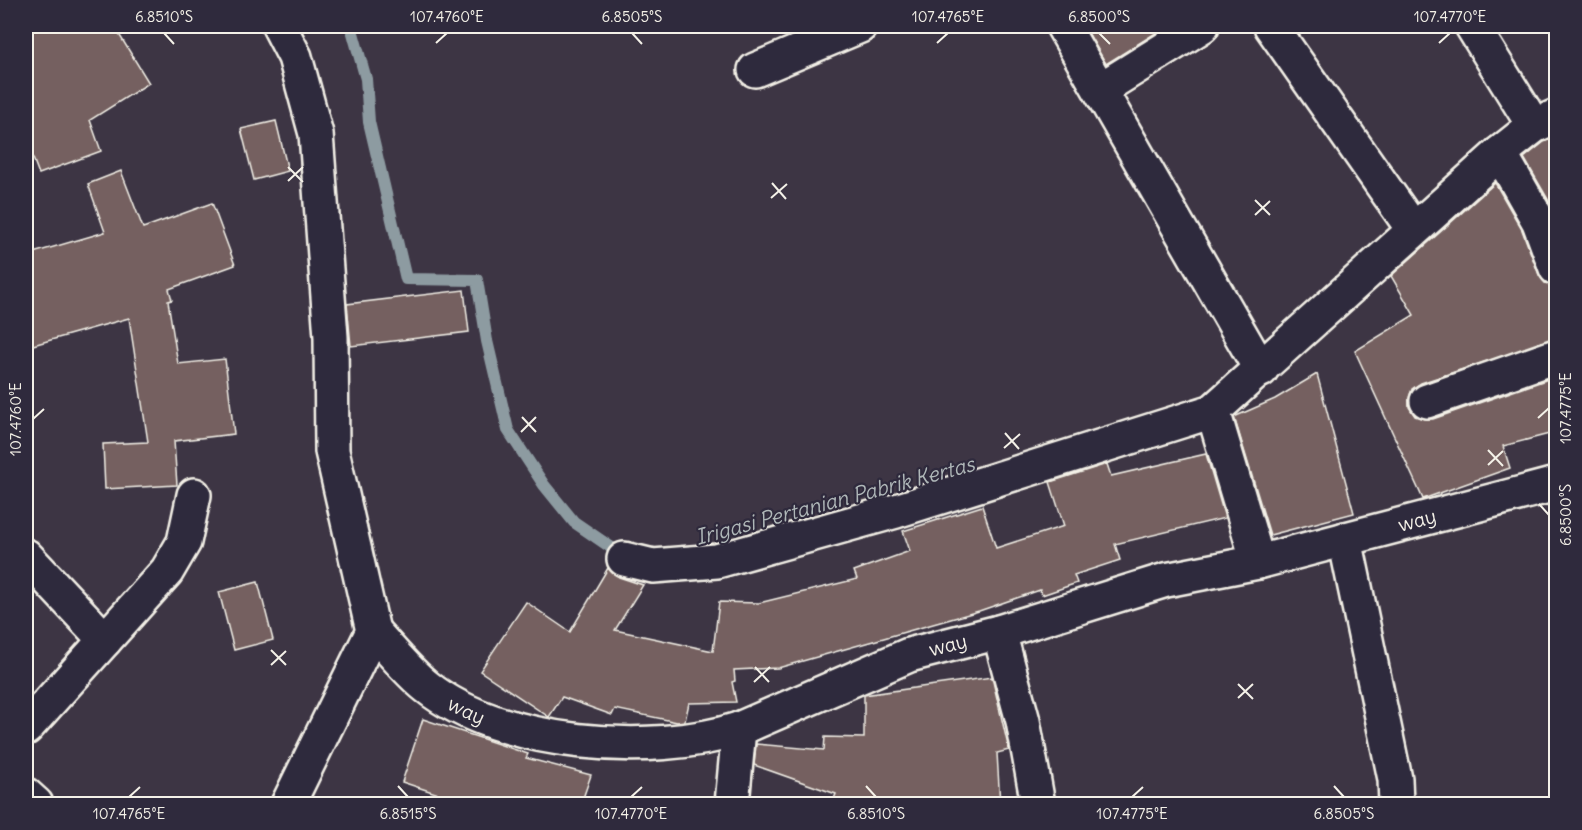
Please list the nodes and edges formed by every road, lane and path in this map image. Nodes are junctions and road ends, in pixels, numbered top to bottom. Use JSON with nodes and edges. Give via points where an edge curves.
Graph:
{"nodes":[{"id":1,"x":279,"y":26,"type":"edge"},
{"id":2,"x":860,"y":26,"type":"edge"},
{"id":3,"x":889,"y":26,"type":"edge"},
{"id":4,"x":937,"y":26,"type":"edge"},
{"id":5,"x":1063,"y":26,"type":"edge"},
{"id":6,"x":1202,"y":26,"type":"edge"},
{"id":7,"x":1271,"y":26,"type":"edge"},
{"id":8,"x":1472,"y":26,"type":"edge"},
{"id":9,"x":755,"y":70,"type":"dead end"},
{"id":10,"x":1101,"y":89,"type":"junction"},
{"id":11,"x":1545,"y":121,"type":"edge"},
{"id":12,"x":1500,"y":153,"type":"junction"},
{"id":13,"x":1413,"y":230,"type":"junction"},
{"id":14,"x":1557,"y":268,"type":"edge"},
{"id":15,"x":1557,"y":356,"type":"edge"},
{"id":16,"x":1261,"y":370,"type":"junction"},
{"id":17,"x":1427,"y":401,"type":"dead end"},
{"id":18,"x":1213,"y":411,"type":"junction"},
{"id":19,"x":1557,"y":484,"type":"edge"},
{"id":20,"x":194,"y":495,"type":"dead end"},
{"id":21,"x":1345,"y":539,"type":"junction"},
{"id":22,"x":26,"y":556,"type":"edge"},
{"id":23,"x":624,"y":559,"type":"dead end"},
{"id":24,"x":1258,"y":562,"type":"junction"},
{"id":25,"x":373,"y":630,"type":"junction"},
{"id":26,"x":999,"y":632,"type":"junction"},
{"id":27,"x":105,"y":640,"type":"junction"},
{"id":28,"x":26,"y":728,"type":"edge"},
{"id":29,"x":739,"y":729,"type":"junction"},
{"id":30,"x":26,"y":795,"type":"edge"},
{"id":31,"x":36,"y":804,"type":"edge"},
{"id":32,"x":288,"y":804,"type":"edge"},
{"id":33,"x":732,"y":804,"type":"edge"},
{"id":34,"x":1038,"y":804,"type":"edge"},
{"id":35,"x":1396,"y":804,"type":"edge"}],
"edges":[{"from":1,"to":25,"type":"street","via":[[295,57],[316,134],[331,337],[332,451]]},
{"from":2,"to":9,"type":"street"},
{"from":3,"to":4,"type":"path"},
{"from":5,"to":10,"type":"street"},
{"from":6,"to":10,"type":"street"},
{"from":7,"to":13,"type":"street"},
{"from":8,"to":11,"type":"street"},
{"from":10,"to":16,"type":"street"},
{"from":11,"to":12,"type":"street"},
{"from":12,"to":13,"type":"street"},
{"from":12,"to":14,"type":"street","via":[[1539,222]]},
{"from":13,"to":16,"type":"street"},
{"from":15,"to":17,"type":"street"},
{"from":16,"to":18,"type":"street"},
{"from":18,"to":23,"type":"street","via":[[896,511],[717,561],[653,566]]},
{"from":18,"to":24,"type":"street"},
{"from":19,"to":21,"type":"street","name":"way"},
{"from":20,"to":27,"type":"street","via":[[184,542],[167,571]]},
{"from":21,"to":24,"type":"street","name":"way"},
{"from":21,"to":35,"type":"street","via":[[1395,779]]},
{"from":22,"to":27,"type":"street"},
{"from":24,"to":26,"type":"street","name":"way","via":[[1166,580]]},
{"from":25,"to":29,"type":"street","name":"way","via":[[426,687],[461,709],[514,729],[573,741],[617,744],[710,739]]},
{"from":25,"to":32,"type":"street"},
{"from":26,"to":29,"type":"street","name":"way","via":[[909,655]]},
{"from":26,"to":34,"type":"street","via":[[1023,721]]},
{"from":27,"to":28,"type":"street"},
{"from":29,"to":33,"type":"street"},
{"from":30,"to":31,"type":"street"}]}
